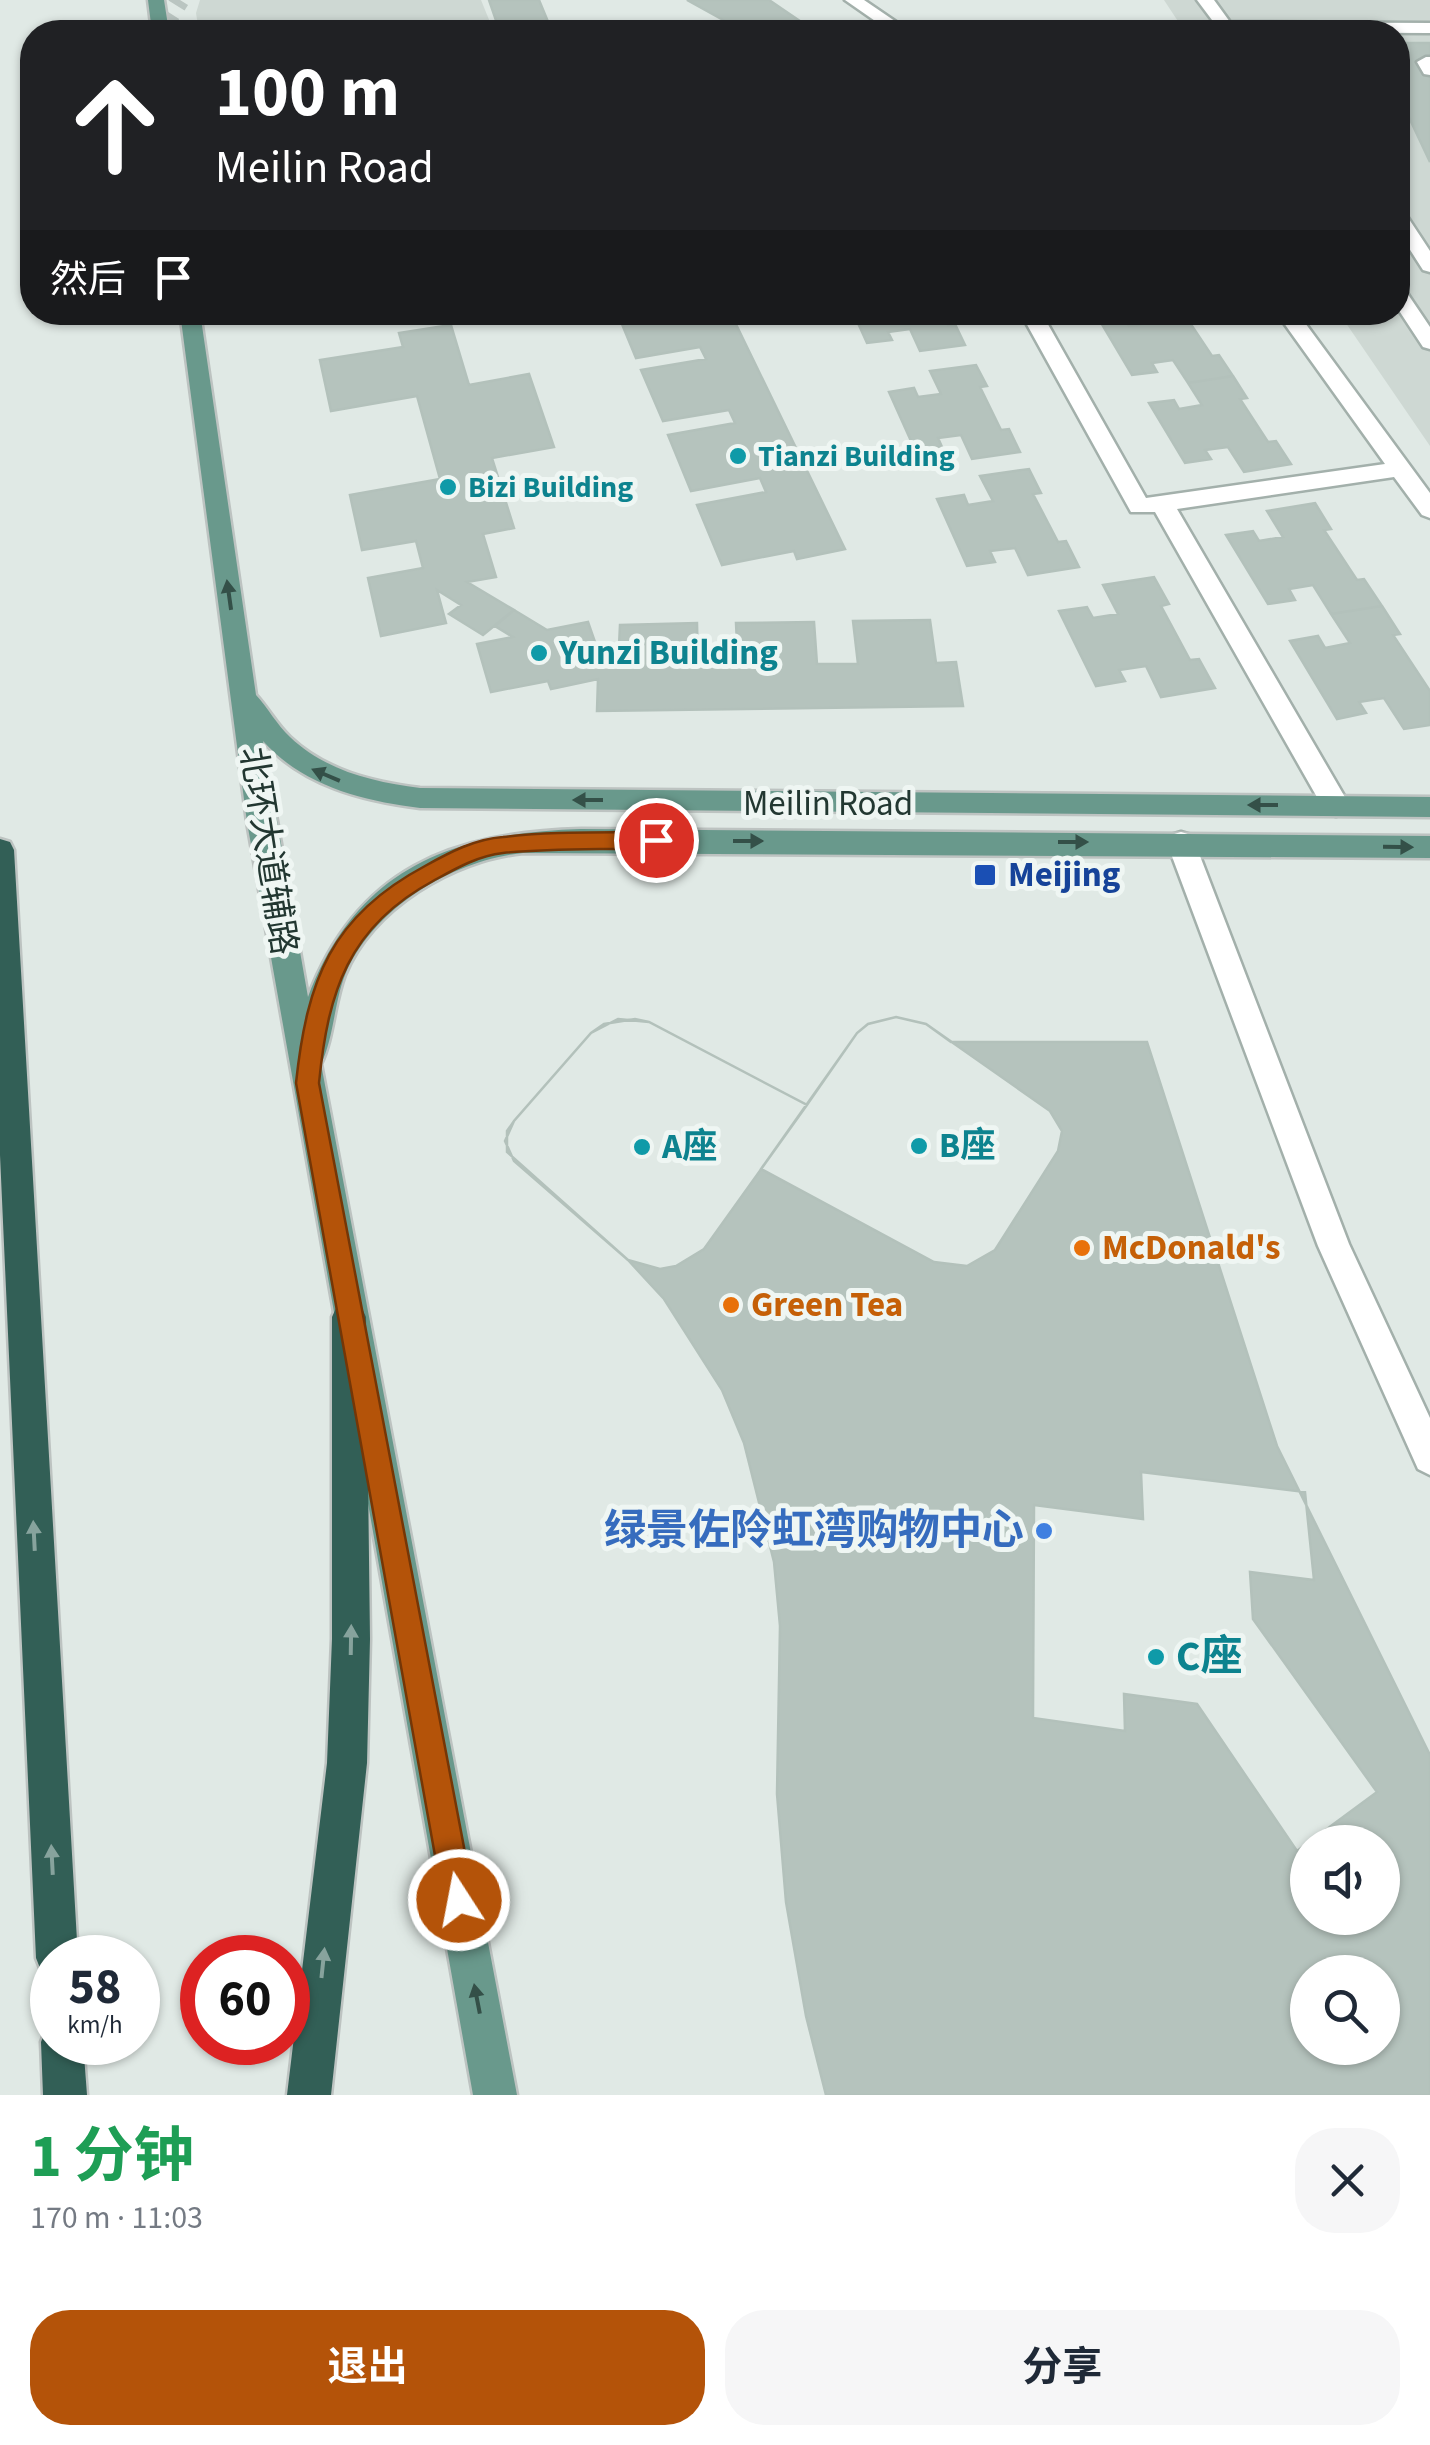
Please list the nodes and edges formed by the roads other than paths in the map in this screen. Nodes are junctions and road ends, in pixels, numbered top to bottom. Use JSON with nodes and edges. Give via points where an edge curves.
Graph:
{"nodes":[{"id":1,"x":854,"y":0,"type":"edge"},
{"id":2,"x":874,"y":0,"type":"edge"},
{"id":3,"x":884,"y":20,"type":"edge"},
{"id":4,"x":905,"y":20,"type":"edge"},
{"id":5,"x":1430,"y":62,"type":"edge"},
{"id":6,"x":1430,"y":70,"type":"edge"},
{"id":7,"x":1410,"y":235,"type":"edge"},
{"id":8,"x":1430,"y":266,"type":"edge"},
{"id":9,"x":1410,"y":312,"type":"edge"},
{"id":10,"x":192,"y":325,"type":"edge"},
{"id":11,"x":1037,"y":325,"type":"edge"},
{"id":12,"x":1295,"y":325,"type":"edge"},
{"id":13,"x":1311,"y":325,"type":"edge"},
{"id":14,"x":1430,"y":343,"type":"edge"},
{"id":15,"x":1400,"y":469,"type":"junction"},
{"id":16,"x":1430,"y":483,"type":"edge"},
{"id":17,"x":1162,"y":504,"type":"junction"},
{"id":18,"x":1430,"y":510,"type":"edge"},
{"id":19,"x":242,"y":691,"type":"junction"},
{"id":20,"x":1336,"y":806,"type":"junction"},
{"id":21,"x":1430,"y":808,"type":"edge"},
{"id":22,"x":1181,"y":843,"type":"junction"},
{"id":23,"x":1430,"y":848,"type":"edge"},
{"id":24,"x":0,"y":850,"type":"edge"},
{"id":25,"x":308,"y":1083,"type":"junction"},
{"id":26,"x":350,"y":1317,"type":"junction"},
{"id":27,"x":1430,"y":1457,"type":"edge"},
{"id":28,"x":57,"y":1935,"type":"edge"},
{"id":29,"x":63,"y":2065,"type":"edge"},
{"id":30,"x":65,"y":2095,"type":"edge"},
{"id":31,"x":309,"y":2095,"type":"edge"},
{"id":32,"x":495,"y":2095,"type":"edge"}],
"edges":[{"from":1,"to":3,"type":"street"},
{"from":2,"to":4,"type":"street"},
{"from":5,"to":6,"type":"street"},
{"from":7,"to":8,"type":"street"},
{"from":9,"to":14,"type":"street"},
{"from":19,"to":10,"type":"main road","name":"北环大道辅路","one_way":true},
{"from":11,"to":17,"type":"street","via":[[1139,508]]},
{"from":12,"to":15,"type":"street"},
{"from":13,"to":16,"type":"street"},
{"from":15,"to":17,"type":"street"},
{"from":15,"to":18,"type":"street"},
{"from":17,"to":20,"type":"street"},
{"from":20,"to":19,"type":"main road","name":"Meilin Road","one_way":true,"via":[[389,795],[320,775],[285,752]]},
{"from":19,"to":25,"type":"main road","name":"北环大道辅路"},
{"from":20,"to":21,"type":"main road","name":"Meilin Road"},
{"from":22,"to":23,"type":"main road","name":"Meilin Road","one_way":true},
{"from":25,"to":22,"type":"main road","name":"Meilin Road","one_way":true,"via":[[317,1019],[354,930],[396,891],[483,848],[581,840]]},
{"from":22,"to":27,"type":"street","via":[[1334,1246]]},
{"from":28,"to":24,"type":"highway","one_way":true},
{"from":25,"to":26,"type":"main road","name":"北环大道辅路"},
{"from":31,"to":26,"type":"highway","one_way":true,"via":[[347,1763]]},
{"from":32,"to":26,"type":"main road","name":"北环大道辅路","one_way":true},
{"from":29,"to":30,"type":"highway"}]}
